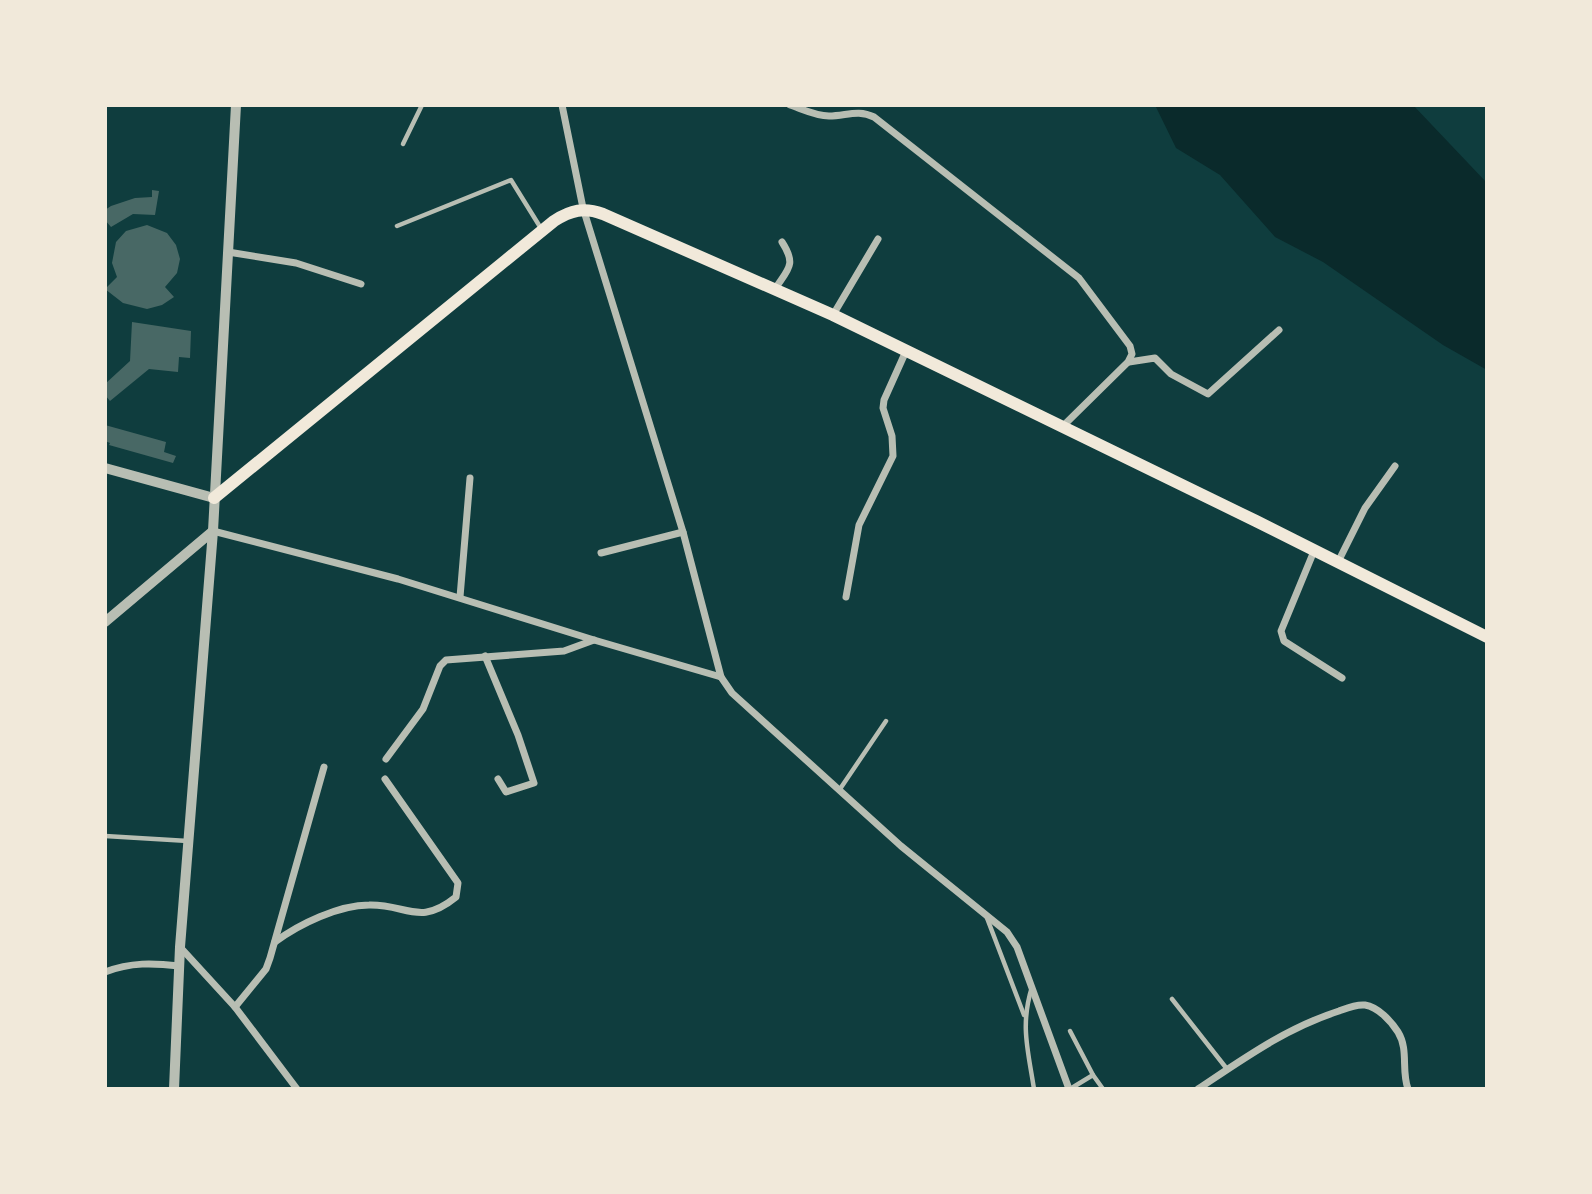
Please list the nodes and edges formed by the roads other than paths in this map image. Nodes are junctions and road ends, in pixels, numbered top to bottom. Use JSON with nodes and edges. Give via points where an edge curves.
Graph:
{"nodes":[{"id":1,"x":236,"y":105,"type":"edge"},
{"id":2,"x":422,"y":105,"type":"edge"},
{"id":3,"x":562,"y":105,"type":"edge"},
{"id":4,"x":790,"y":105,"type":"edge"},
{"id":5,"x":403,"y":144,"type":"dead end"},
{"id":6,"x":583,"y":208,"type":"junction"},
{"id":7,"x":397,"y":226,"type":"dead end"},
{"id":8,"x":543,"y":230,"type":"junction"},
{"id":9,"x":878,"y":239,"type":"dead end"},
{"id":10,"x":782,"y":242,"type":"dead end"},
{"id":11,"x":228,"y":252,"type":"junction"},
{"id":12,"x":361,"y":285,"type":"dead end"},
{"id":13,"x":775,"y":289,"type":"junction"},
{"id":14,"x":833,"y":315,"type":"junction"},
{"id":15,"x":1279,"y":330,"type":"dead end"},
{"id":16,"x":906,"y":351,"type":"junction"},
{"id":17,"x":1128,"y":362,"type":"junction"},
{"id":18,"x":1062,"y":427,"type":"junction"},
{"id":19,"x":1395,"y":466,"type":"dead end"},
{"id":20,"x":105,"y":468,"type":"edge"},
{"id":21,"x":470,"y":478,"type":"dead end"},
{"id":22,"x":214,"y":498,"type":"junction"},
{"id":23,"x":213,"y":531,"type":"junction"},
{"id":24,"x":683,"y":532,"type":"junction"},
{"id":25,"x":1314,"y":551,"type":"junction"},
{"id":26,"x":601,"y":553,"type":"dead end"},
{"id":27,"x":1338,"y":562,"type":"junction"},
{"id":28,"x":460,"y":597,"type":"junction"},
{"id":29,"x":846,"y":597,"type":"dead end"},
{"id":30,"x":105,"y":622,"type":"edge"},
{"id":31,"x":1485,"y":633,"type":"edge"},
{"id":32,"x":594,"y":640,"type":"junction"},
{"id":33,"x":485,"y":656,"type":"junction"},
{"id":34,"x":721,"y":677,"type":"junction"},
{"id":35,"x":1342,"y":678,"type":"dead end"},
{"id":36,"x":886,"y":721,"type":"dead end"},
{"id":37,"x":386,"y":759,"type":"dead end"},
{"id":38,"x":324,"y":767,"type":"dead end"},
{"id":39,"x":385,"y":779,"type":"dead end"},
{"id":40,"x":498,"y":779,"type":"dead end"},
{"id":41,"x":840,"y":789,"type":"junction"},
{"id":42,"x":105,"y":836,"type":"edge"},
{"id":43,"x":189,"y":841,"type":"junction"},
{"id":44,"x":986,"y":915,"type":"junction"},
{"id":45,"x":275,"y":942,"type":"junction"},
{"id":46,"x":180,"y":947,"type":"junction"},
{"id":47,"x":180,"y":966,"type":"junction"},
{"id":48,"x":105,"y":972,"type":"edge"},
{"id":49,"x":1032,"y":986,"type":"junction"},
{"id":50,"x":1172,"y":999,"type":"dead end"},
{"id":51,"x":235,"y":1007,"type":"junction"},
{"id":52,"x":1024,"y":1015,"type":"junction"},
{"id":53,"x":1070,"y":1031,"type":"dead end"},
{"id":54,"x":1227,"y":1069,"type":"junction"},
{"id":55,"x":1093,"y":1075,"type":"junction"},
{"id":56,"x":1202,"y":1088,"type":"edge"},
{"id":57,"x":174,"y":1089,"type":"edge"},
{"id":58,"x":298,"y":1089,"type":"edge"},
{"id":59,"x":1034,"y":1089,"type":"edge"},
{"id":60,"x":1069,"y":1089,"type":"edge"},
{"id":61,"x":1103,"y":1089,"type":"edge"},
{"id":62,"x":1408,"y":1089,"type":"edge"}],
"edges":[{"from":1,"to":11,"type":"street"},
{"from":2,"to":5,"type":"lane"},
{"from":3,"to":6,"type":"street"},
{"from":4,"to":17,"type":"street","via":[[820,115],[858,112],[874,117],[1080,278],[1130,346]]},
{"from":6,"to":8,"type":"main road"},
{"from":6,"to":13,"type":"main road"},
{"from":6,"to":24,"type":"street"},
{"from":7,"to":8,"type":"lane","via":[[511,180]]},
{"from":8,"to":22,"type":"main road"},
{"from":9,"to":14,"type":"street"},
{"from":10,"to":13,"type":"street","via":[[791,262]]},
{"from":11,"to":12,"type":"street","via":[[296,263]]},
{"from":11,"to":22,"type":"street"},
{"from":13,"to":14,"type":"main road"},
{"from":14,"to":16,"type":"main road"},
{"from":15,"to":17,"type":"street","via":[[1208,394],[1171,374],[1155,358]]},
{"from":16,"to":18,"type":"main road"},
{"from":16,"to":29,"type":"street","via":[[883,408],[893,456],[859,525]]},
{"from":17,"to":18,"type":"street"},
{"from":18,"to":25,"type":"main road"},
{"from":19,"to":27,"type":"street","via":[[1365,508]]},
{"from":20,"to":22,"type":"street"},
{"from":21,"to":28,"type":"street"},
{"from":22,"to":23,"type":"street"},
{"from":23,"to":28,"type":"street"},
{"from":23,"to":30,"type":"street"},
{"from":23,"to":43,"type":"street"},
{"from":24,"to":26,"type":"street"},
{"from":24,"to":34,"type":"street"},
{"from":25,"to":27,"type":"main road"},
{"from":25,"to":35,"type":"street","via":[[1282,637]]},
{"from":27,"to":31,"type":"main road"},
{"from":28,"to":32,"type":"street"},
{"from":32,"to":33,"type":"street","via":[[564,651]]},
{"from":32,"to":34,"type":"street"},
{"from":33,"to":37,"type":"street","via":[[451,658],[440,666],[427,702]]},
{"from":33,"to":40,"type":"street","via":[[534,783],[506,792]]},
{"from":34,"to":41,"type":"street","via":[[732,693]]},
{"from":36,"to":41,"type":"lane"},
{"from":38,"to":45,"type":"street"},
{"from":39,"to":45,"type":"street","via":[[458,883],[456,897],[437,911],[423,913],[380,905],[349,907],[291,930]]},
{"from":41,"to":44,"type":"street"},
{"from":42,"to":43,"type":"lane"},
{"from":43,"to":46,"type":"street"},
{"from":44,"to":49,"type":"street","via":[[1007,932]]},
{"from":44,"to":52,"type":"lane"},
{"from":45,"to":51,"type":"street","via":[[265,969]]},
{"from":46,"to":47,"type":"street"},
{"from":46,"to":51,"type":"street"},
{"from":47,"to":48,"type":"street","via":[[146,962]]},
{"from":47,"to":57,"type":"street"},
{"from":49,"to":52,"type":"lane"},
{"from":49,"to":60,"type":"street"},
{"from":50,"to":54,"type":"lane"},
{"from":51,"to":58,"type":"street"},
{"from":52,"to":59,"type":"lane"},
{"from":53,"to":55,"type":"lane"},
{"from":54,"to":56,"type":"street"},
{"from":54,"to":62,"type":"street","via":[[1272,1039],[1316,1018],[1365,1005],[1388,1020],[1403,1041]]},
{"from":55,"to":60,"type":"lane"},
{"from":55,"to":61,"type":"lane"}]}
